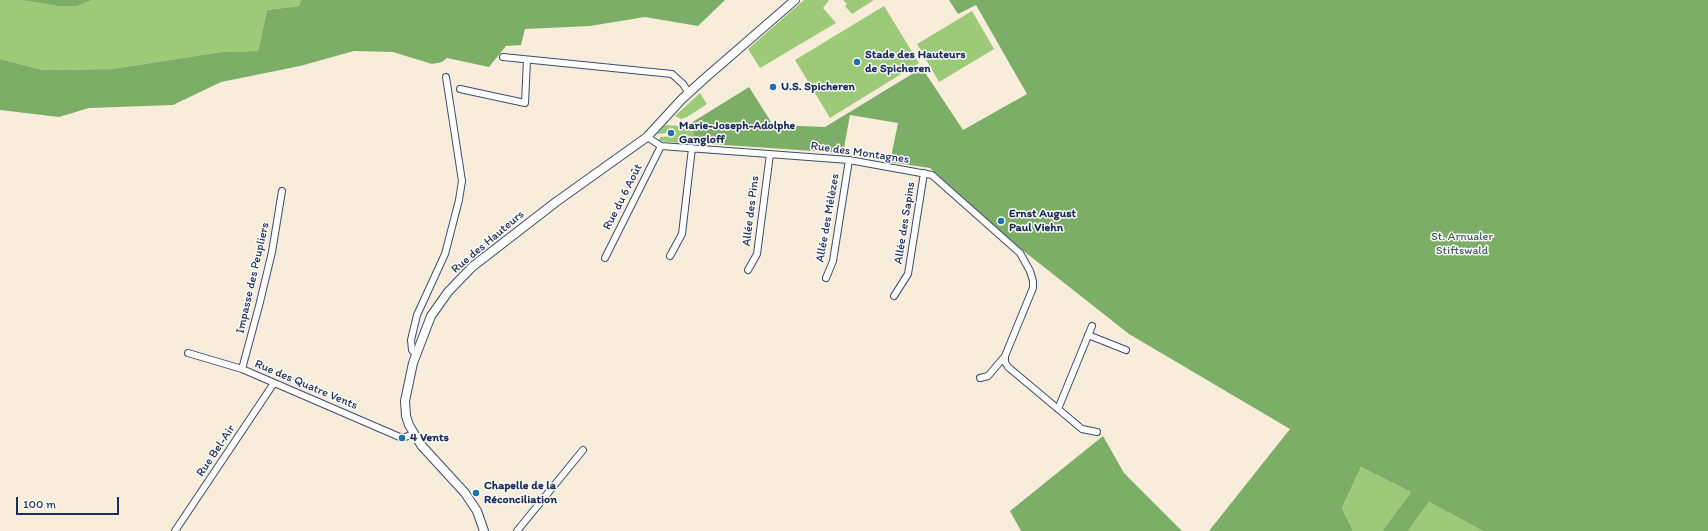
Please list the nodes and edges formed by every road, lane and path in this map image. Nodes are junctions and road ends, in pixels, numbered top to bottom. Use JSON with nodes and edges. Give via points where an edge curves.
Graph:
{"nodes":[{"id":1,"x":795,"y":0,"type":"edge"},
{"id":2,"x":503,"y":57,"type":"dead end"},
{"id":3,"x":527,"y":60,"type":"junction"},
{"id":4,"x":446,"y":77,"type":"dead end"},
{"id":5,"x":460,"y":89,"type":"dead end"},
{"id":6,"x":689,"y":92,"type":"junction"},
{"id":7,"x":647,"y":137,"type":"junction"},
{"id":8,"x":661,"y":146,"type":"junction"},
{"id":9,"x":692,"y":148,"type":"junction"},
{"id":10,"x":770,"y":154,"type":"junction"},
{"id":11,"x":849,"y":160,"type":"junction"},
{"id":12,"x":924,"y":173,"type":"junction"},
{"id":13,"x":282,"y":191,"type":"dead end"},
{"id":14,"x":670,"y":256,"type":"dead end"},
{"id":15,"x":605,"y":258,"type":"dead end"},
{"id":16,"x":748,"y":270,"type":"dead end"},
{"id":17,"x":826,"y":278,"type":"dead end"},
{"id":18,"x":894,"y":296,"type":"dead end"},
{"id":19,"x":1092,"y":326,"type":"dead end"},
{"id":20,"x":1088,"y":335,"type":"junction"},
{"id":21,"x":1126,"y":350,"type":"dead end"},
{"id":22,"x":188,"y":352,"type":"dead end"},
{"id":23,"x":416,"y":355,"type":"junction"},
{"id":24,"x":1005,"y":356,"type":"junction"},
{"id":25,"x":242,"y":370,"type":"junction"},
{"id":26,"x":980,"y":378,"type":"dead end"},
{"id":27,"x":274,"y":383,"type":"junction"},
{"id":28,"x":1058,"y":409,"type":"junction"},
{"id":29,"x":1097,"y":432,"type":"dead end"},
{"id":30,"x":414,"y":434,"type":"junction"},
{"id":31,"x":583,"y":450,"type":"dead end"},
{"id":32,"x":176,"y":531,"type":"edge"},
{"id":33,"x":484,"y":531,"type":"edge"},
{"id":34,"x":517,"y":531,"type":"edge"}],
"edges":[{"from":1,"to":6,"type":"street","name":"Rue des Hauteurs"},
{"from":2,"to":3,"type":"street"},
{"from":3,"to":5,"type":"street","via":[[525,103]]},
{"from":3,"to":6,"type":"street","via":[[672,74]]},
{"from":4,"to":23,"type":"street","via":[[462,181],[445,254],[418,315],[411,340],[412,350]]},
{"from":6,"to":7,"type":"street","name":"Rue des Hauteurs"},
{"from":7,"to":8,"type":"street","name":"Rue des Montagnes"},
{"from":7,"to":23,"type":"street","name":"Rue des Hauteurs","via":[[556,202],[472,267],[448,292],[431,316]]},
{"from":8,"to":9,"type":"street","name":"Rue des Montagnes"},
{"from":8,"to":15,"type":"street","name":"Rue du 6 Août"},
{"from":9,"to":10,"type":"street","name":"Rue des Montagnes"},
{"from":9,"to":14,"type":"street","via":[[682,234]]},
{"from":10,"to":11,"type":"street","name":"Rue des Montagnes"},
{"from":10,"to":16,"type":"street","name":"Allée des Pins","via":[[757,254]]},
{"from":11,"to":12,"type":"street","name":"Rue des Montagnes"},
{"from":11,"to":17,"type":"street","name":"Allée des Mélèzes","via":[[833,261]]},
{"from":12,"to":18,"type":"street","name":"Allée des Sapins","via":[[908,274]]},
{"from":12,"to":24,"type":"street","name":"Rue des Montagnes","via":[[941,182],[1020,252],[1030,270],[1033,288]]},
{"from":13,"to":25,"type":"street","name":"Impasse des Peupliers","via":[[270,260]]},
{"from":19,"to":20,"type":"street"},
{"from":20,"to":21,"type":"street"},
{"from":20,"to":28,"type":"street"},
{"from":22,"to":25,"type":"street","name":"Rue des Quatre Vents"},
{"from":23,"to":30,"type":"street","name":"Rue des Hauteurs","via":[[405,401],[406,416]]},
{"from":24,"to":26,"type":"street","name":"Rue des Montagnes","via":[[988,376]]},
{"from":24,"to":28,"type":"street","via":[[1008,367]]},
{"from":25,"to":27,"type":"street","name":"Rue des Quatre Vents"},
{"from":27,"to":30,"type":"street","name":"Rue des Quatre Vents","via":[[402,438]]},
{"from":27,"to":32,"type":"street","name":"Rue Bel-Air"},
{"from":28,"to":29,"type":"street","via":[[1082,429]]},
{"from":30,"to":33,"type":"street","name":"Rue des Hauteurs","via":[[465,493],[477,511]]},
{"from":31,"to":34,"type":"street"}]}
